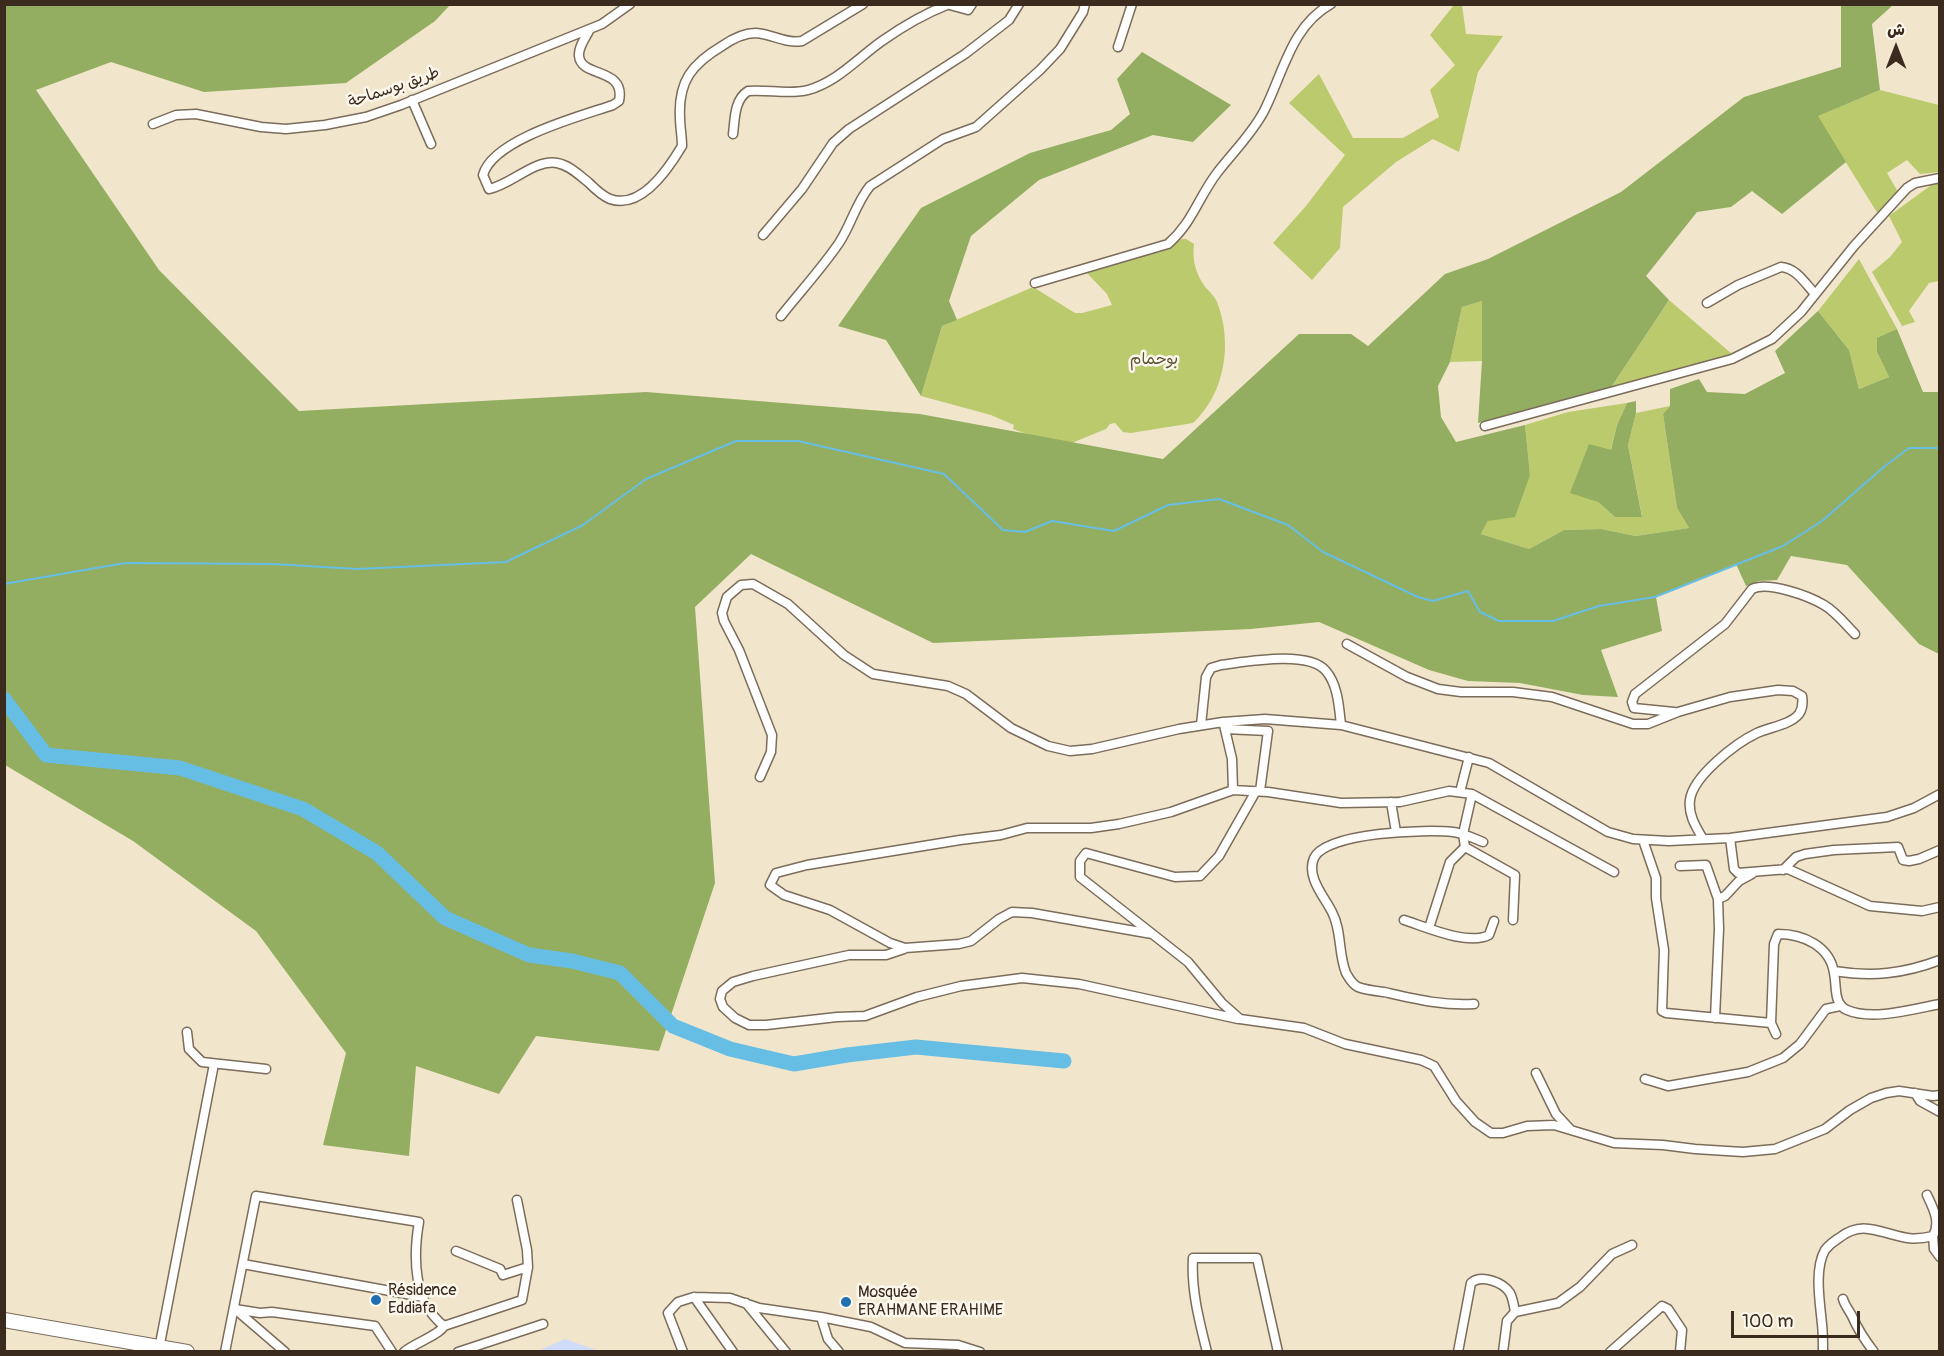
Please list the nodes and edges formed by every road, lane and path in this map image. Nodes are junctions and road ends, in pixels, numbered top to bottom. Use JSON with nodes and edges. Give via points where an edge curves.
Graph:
{"nodes":[{"id":1,"x":630,"y":4,"type":"edge"},
{"id":2,"x":863,"y":4,"type":"edge"},
{"id":3,"x":972,"y":4,"type":"edge"},
{"id":4,"x":1019,"y":4,"type":"edge"},
{"id":5,"x":1085,"y":4,"type":"edge"},
{"id":6,"x":1132,"y":4,"type":"edge"},
{"id":7,"x":1331,"y":4,"type":"edge"},
{"id":8,"x":947,"y":5,"type":"edge"},
{"id":9,"x":590,"y":29,"type":"junction"},
{"id":10,"x":1118,"y":46,"type":"dead end"},
{"id":11,"x":412,"y":100,"type":"junction"},
{"id":12,"x":153,"y":124,"type":"dead end"},
{"id":13,"x":733,"y":134,"type":"dead end"},
{"id":14,"x":431,"y":144,"type":"dead end"},
{"id":15,"x":1940,"y":178,"type":"edge"},
{"id":16,"x":763,"y":236,"type":"dead end"},
{"id":17,"x":1035,"y":283,"type":"dead end"},
{"id":18,"x":1815,"y":294,"type":"junction"},
{"id":19,"x":1707,"y":303,"type":"dead end"},
{"id":20,"x":781,"y":316,"type":"dead end"},
{"id":21,"x":1485,"y":426,"type":"dead end"},
{"id":22,"x":1856,"y":634,"type":"dead end"},
{"id":23,"x":1347,"y":644,"type":"dead end"},
{"id":24,"x":1678,"y":712,"type":"junction"},
{"id":25,"x":1270,"y":720,"type":"junction"},
{"id":26,"x":1201,"y":725,"type":"junction"},
{"id":27,"x":1341,"y":725,"type":"junction"},
{"id":28,"x":1224,"y":726,"type":"junction"},
{"id":29,"x":1269,"y":731,"type":"junction"},
{"id":30,"x":1469,"y":757,"type":"junction"},
{"id":31,"x":760,"y":777,"type":"dead end"},
{"id":32,"x":1233,"y":790,"type":"junction"},
{"id":33,"x":1258,"y":791,"type":"junction"},
{"id":34,"x":1460,"y":792,"type":"junction"},
{"id":35,"x":1472,"y":794,"type":"junction"},
{"id":36,"x":1940,"y":794,"type":"edge"},
{"id":37,"x":1391,"y":802,"type":"junction"},
{"id":38,"x":1396,"y":832,"type":"junction"},
{"id":39,"x":1463,"y":834,"type":"junction"},
{"id":40,"x":1730,"y":838,"type":"junction"},
{"id":41,"x":1703,"y":839,"type":"junction"},
{"id":42,"x":1643,"y":840,"type":"junction"},
{"id":43,"x":1483,"y":842,"type":"dead end"},
{"id":44,"x":1465,"y":847,"type":"junction"},
{"id":45,"x":1940,"y":850,"type":"edge"},
{"id":46,"x":1680,"y":866,"type":"dead end"},
{"id":47,"x":1782,"y":870,"type":"junction"},
{"id":48,"x":1614,"y":872,"type":"dead end"},
{"id":49,"x":1756,"y":872,"type":"junction"},
{"id":50,"x":1718,"y":899,"type":"junction"},
{"id":51,"x":1940,"y":907,"type":"edge"},
{"id":52,"x":1404,"y":920,"type":"dead end"},
{"id":53,"x":1513,"y":920,"type":"dead end"},
{"id":54,"x":1494,"y":921,"type":"dead end"},
{"id":55,"x":1429,"y":928,"type":"junction"},
{"id":56,"x":1152,"y":934,"type":"junction"},
{"id":57,"x":905,"y":948,"type":"junction"},
{"id":58,"x":1940,"y":960,"type":"edge"},
{"id":59,"x":1834,"y":971,"type":"junction"},
{"id":60,"x":1474,"y":1004,"type":"dead end"},
{"id":61,"x":1940,"y":1004,"type":"edge"},
{"id":62,"x":1840,"y":1006,"type":"junction"},
{"id":63,"x":1715,"y":1018,"type":"junction"},
{"id":64,"x":1240,"y":1019,"type":"junction"},
{"id":65,"x":1771,"y":1023,"type":"junction"},
{"id":66,"x":188,"y":1032,"type":"dead end"},
{"id":67,"x":1776,"y":1034,"type":"dead end"},
{"id":68,"x":214,"y":1064,"type":"junction"},
{"id":69,"x":266,"y":1070,"type":"dead end"},
{"id":70,"x":1536,"y":1074,"type":"dead end"},
{"id":71,"x":1645,"y":1079,"type":"dead end"},
{"id":72,"x":1915,"y":1093,"type":"junction"},
{"id":73,"x":1940,"y":1095,"type":"edge"},
{"id":74,"x":1940,"y":1112,"type":"edge"},
{"id":75,"x":1572,"y":1131,"type":"junction"},
{"id":76,"x":1927,"y":1195,"type":"dead end"},
{"id":77,"x":517,"y":1200,"type":"dead end"},
{"id":78,"x":1932,"y":1236,"type":"junction"},
{"id":79,"x":1632,"y":1245,"type":"dead end"},
{"id":80,"x":456,"y":1251,"type":"dead end"},
{"id":81,"x":1940,"y":1257,"type":"edge"},
{"id":82,"x":243,"y":1264,"type":"junction"},
{"id":83,"x":528,"y":1267,"type":"junction"},
{"id":84,"x":423,"y":1297,"type":"junction"},
{"id":85,"x":694,"y":1297,"type":"junction"},
{"id":86,"x":1843,"y":1299,"type":"dead end"},
{"id":87,"x":746,"y":1302,"type":"junction"},
{"id":88,"x":235,"y":1309,"type":"junction"},
{"id":89,"x":1515,"y":1312,"type":"junction"},
{"id":90,"x":821,"y":1317,"type":"junction"},
{"id":91,"x":4,"y":1320,"type":"edge"},
{"id":92,"x":543,"y":1324,"type":"dead end"},
{"id":93,"x":444,"y":1326,"type":"junction"},
{"id":94,"x":4,"y":1329,"type":"edge"},
{"id":95,"x":160,"y":1349,"type":"edge"},
{"id":96,"x":143,"y":1352,"type":"edge"},
{"id":97,"x":187,"y":1352,"type":"edge"},
{"id":98,"x":225,"y":1352,"type":"edge"},
{"id":99,"x":285,"y":1352,"type":"edge"},
{"id":100,"x":392,"y":1352,"type":"edge"},
{"id":101,"x":404,"y":1352,"type":"edge"},
{"id":102,"x":458,"y":1352,"type":"edge"},
{"id":103,"x":682,"y":1352,"type":"edge"},
{"id":104,"x":733,"y":1352,"type":"edge"},
{"id":105,"x":786,"y":1352,"type":"edge"},
{"id":106,"x":839,"y":1352,"type":"edge"},
{"id":107,"x":980,"y":1352,"type":"edge"},
{"id":108,"x":1207,"y":1352,"type":"edge"},
{"id":109,"x":1278,"y":1352,"type":"edge"},
{"id":110,"x":1458,"y":1352,"type":"edge"},
{"id":111,"x":1503,"y":1352,"type":"edge"},
{"id":112,"x":1610,"y":1352,"type":"edge"},
{"id":113,"x":1680,"y":1352,"type":"edge"},
{"id":114,"x":1823,"y":1352,"type":"edge"},
{"id":115,"x":1874,"y":1352,"type":"edge"}],
"edges":[{"from":1,"to":9,"type":"street","name":"طريق بوسماحة"},
{"from":2,"to":9,"type":"street","via":[[802,40],[747,34],[704,57],[692,69],[681,95],[682,146],[652,187],[639,195],[624,201],[607,198],[567,166],[556,162],[525,171],[489,189],[483,175],[485,167],[505,148],[619,101],[618,86],[612,79],[582,64],[579,57]]},
{"from":3,"to":8,"type":"street","via":[[968,10]]},
{"from":4,"to":16,"type":"street","via":[[1009,20],[965,54],[833,143]]},
{"from":5,"to":20,"type":"street","via":[[1060,49],[976,127],[943,139],[870,186],[838,244]]},
{"from":6,"to":10,"type":"street"},
{"from":7,"to":17,"type":"street","via":[[1306,25],[1253,130],[1215,175],[1179,234],[1168,244]]},
{"from":8,"to":13,"type":"street","via":[[899,30],[817,87],[795,92],[748,91],[736,107]]},
{"from":9,"to":11,"type":"street","name":"طريق بوسماحة"},
{"from":11,"to":12,"type":"street","name":"طريق بوسماحة","via":[[366,117],[286,129],[196,114],[176,115]]},
{"from":11,"to":14,"type":"street"},
{"from":15,"to":18,"type":"street","via":[[1907,188]]},
{"from":18,"to":19,"type":"street","via":[[1795,271],[1781,267]]},
{"from":18,"to":21,"type":"street","via":[[1772,339],[1732,359]]},
{"from":22,"to":24,"type":"street","via":[[1826,606],[1797,594],[1759,586],[1752,589],[1725,624],[1635,694],[1632,702],[1634,708]]},
{"from":23,"to":24,"type":"street","via":[[1407,678],[1438,689],[1552,697],[1633,724],[1648,724]]},
{"from":24,"to":41,"type":"street","via":[[1730,697],[1778,690],[1802,696],[1800,713],[1792,720],[1756,734],[1698,780],[1690,800],[1691,816]]},
{"from":25,"to":27,"type":"street"},
{"from":25,"to":28,"type":"street"},
{"from":25,"to":29,"type":"street"},
{"from":26,"to":27,"type":"street","via":[[1206,677],[1211,668],[1287,659],[1315,663],[1326,671],[1338,695]]},
{"from":26,"to":28,"type":"street"},
{"from":26,"to":31,"type":"street","via":[[1092,749],[1070,751],[1048,746],[1011,728],[966,694],[948,686],[873,675],[844,655],[788,604],[753,584],[741,585],[727,597],[722,613],[771,735],[771,752]]},
{"from":27,"to":30,"type":"street"},
{"from":28,"to":29,"type":"street"},
{"from":28,"to":32,"type":"street","via":[[1232,759]]},
{"from":29,"to":33,"type":"street"},
{"from":30,"to":34,"type":"street"},
{"from":30,"to":42,"type":"street","via":[[1489,763],[1608,832]]},
{"from":32,"to":33,"type":"street"},
{"from":32,"to":57,"type":"street","via":[[1171,812],[1119,824],[1027,828],[776,873],[770,885],[784,895],[830,910]]},
{"from":33,"to":37,"type":"street","via":[[1341,803]]},
{"from":33,"to":56,"type":"street","via":[[1219,856],[1200,876],[1175,877],[1086,854],[1080,861],[1080,877]]},
{"from":34,"to":35,"type":"street"},
{"from":34,"to":37,"type":"street"},
{"from":35,"to":39,"type":"street"},
{"from":35,"to":48,"type":"street"},
{"from":36,"to":40,"type":"street","via":[[1887,817]]},
{"from":37,"to":38,"type":"street"},
{"from":38,"to":39,"type":"street"},
{"from":38,"to":60,"type":"street","via":[[1344,840],[1327,846],[1313,860],[1313,879],[1335,918],[1347,974],[1357,987],[1433,1003]]},
{"from":39,"to":43,"type":"street"},
{"from":39,"to":44,"type":"street"},
{"from":40,"to":41,"type":"street"},
{"from":40,"to":49,"type":"street","via":[[1734,868],[1738,873]]},
{"from":41,"to":42,"type":"street"},
{"from":42,"to":63,"type":"street","via":[[1656,878],[1664,950],[1662,1011]]},
{"from":44,"to":53,"type":"street","via":[[1515,874]]},
{"from":44,"to":55,"type":"street","via":[[1450,862]]},
{"from":45,"to":47,"type":"street","via":[[1909,861],[1902,861],[1898,847],[1824,851],[1796,857]]},
{"from":46,"to":50,"type":"street","via":[[1706,865]]},
{"from":47,"to":49,"type":"street"},
{"from":47,"to":51,"type":"street","via":[[1793,871],[1870,906],[1922,911]]},
{"from":49,"to":50,"type":"street","via":[[1739,880]]},
{"from":50,"to":63,"type":"street"},
{"from":52,"to":55,"type":"street"},
{"from":54,"to":55,"type":"street","via":[[1489,935],[1483,938]]},
{"from":56,"to":57,"type":"street","via":[[1012,912],[971,941]]},
{"from":56,"to":64,"type":"street","via":[[1188,962]]},
{"from":57,"to":64,"type":"street","via":[[886,955],[849,956],[753,975],[734,982],[722,991],[720,999],[735,1018],[749,1025],[766,1025],[865,1016],[961,986],[1022,978],[1079,984]]},
{"from":58,"to":59,"type":"street","via":[[1890,974]]},
{"from":59,"to":62,"type":"street"},
{"from":59,"to":65,"type":"street","via":[[1829,958],[1809,939],[1778,934],[1774,944]]},
{"from":61,"to":62,"type":"street","via":[[1877,1014],[1857,1013]]},
{"from":62,"to":71,"type":"street","via":[[1826,1009],[1800,1044],[1783,1058],[1748,1072],[1668,1086]]},
{"from":63,"to":65,"type":"street"},
{"from":64,"to":75,"type":"street","via":[[1304,1028],[1345,1044],[1428,1063],[1434,1066],[1456,1101],[1491,1133],[1554,1125]]},
{"from":65,"to":67,"type":"street"},
{"from":66,"to":68,"type":"street","via":[[189,1048],[194,1055],[202,1062]]},
{"from":68,"to":69,"type":"street"},
{"from":68,"to":95,"type":"street"},
{"from":70,"to":75,"type":"street","via":[[1556,1114]]},
{"from":72,"to":73,"type":"street"},
{"from":72,"to":74,"type":"street","via":[[1920,1101]]},
{"from":72,"to":75,"type":"street","via":[[1899,1091],[1871,1098],[1825,1129],[1775,1149],[1743,1152],[1614,1143]]},
{"from":76,"to":78,"type":"street","via":[[1937,1220]]},
{"from":77,"to":83,"type":"street"},
{"from":78,"to":81,"type":"street"},
{"from":78,"to":114,"type":"street","via":[[1910,1240],[1866,1228],[1849,1230],[1830,1244],[1821,1259],[1819,1280]]},
{"from":79,"to":89,"type":"street","via":[[1612,1254],[1558,1303]]},
{"from":80,"to":83,"type":"street","via":[[500,1269],[503,1275]]},
{"from":82,"to":84,"type":"street"},
{"from":82,"to":84,"type":"street","via":[[255,1196],[419,1222],[414,1249]]},
{"from":82,"to":88,"type":"street"},
{"from":83,"to":93,"type":"street","via":[[522,1300]]},
{"from":84,"to":93,"type":"street","via":[[430,1314]]},
{"from":85,"to":87,"type":"street"},
{"from":85,"to":103,"type":"street","via":[[678,1302],[668,1313]]},
{"from":85,"to":104,"type":"street"},
{"from":86,"to":115,"type":"street","via":[[1854,1325]]},
{"from":87,"to":90,"type":"street","via":[[759,1308]]},
{"from":87,"to":105,"type":"street"},
{"from":88,"to":98,"type":"street"},
{"from":88,"to":99,"type":"street"},
{"from":88,"to":100,"type":"street","via":[[375,1326]]},
{"from":89,"to":110,"type":"street","via":[[1509,1291],[1482,1278],[1475,1279]]},
{"from":89,"to":111,"type":"street","via":[[1507,1322]]},
{"from":90,"to":106,"type":"street","via":[[828,1339]]},
{"from":90,"to":107,"type":"street","via":[[871,1327],[905,1343],[958,1345]]},
{"from":91,"to":95,"type":"main road"},
{"from":92,"to":102,"type":"street"},
{"from":93,"to":101,"type":"street"},
{"from":94,"to":96,"type":"main road"},
{"from":95,"to":97,"type":"main road"},
{"from":108,"to":109,"type":"street","via":[[1191,1279],[1193,1258],[1257,1258]]},
{"from":112,"to":113,"type":"street","via":[[1662,1306],[1682,1330]]}]}
